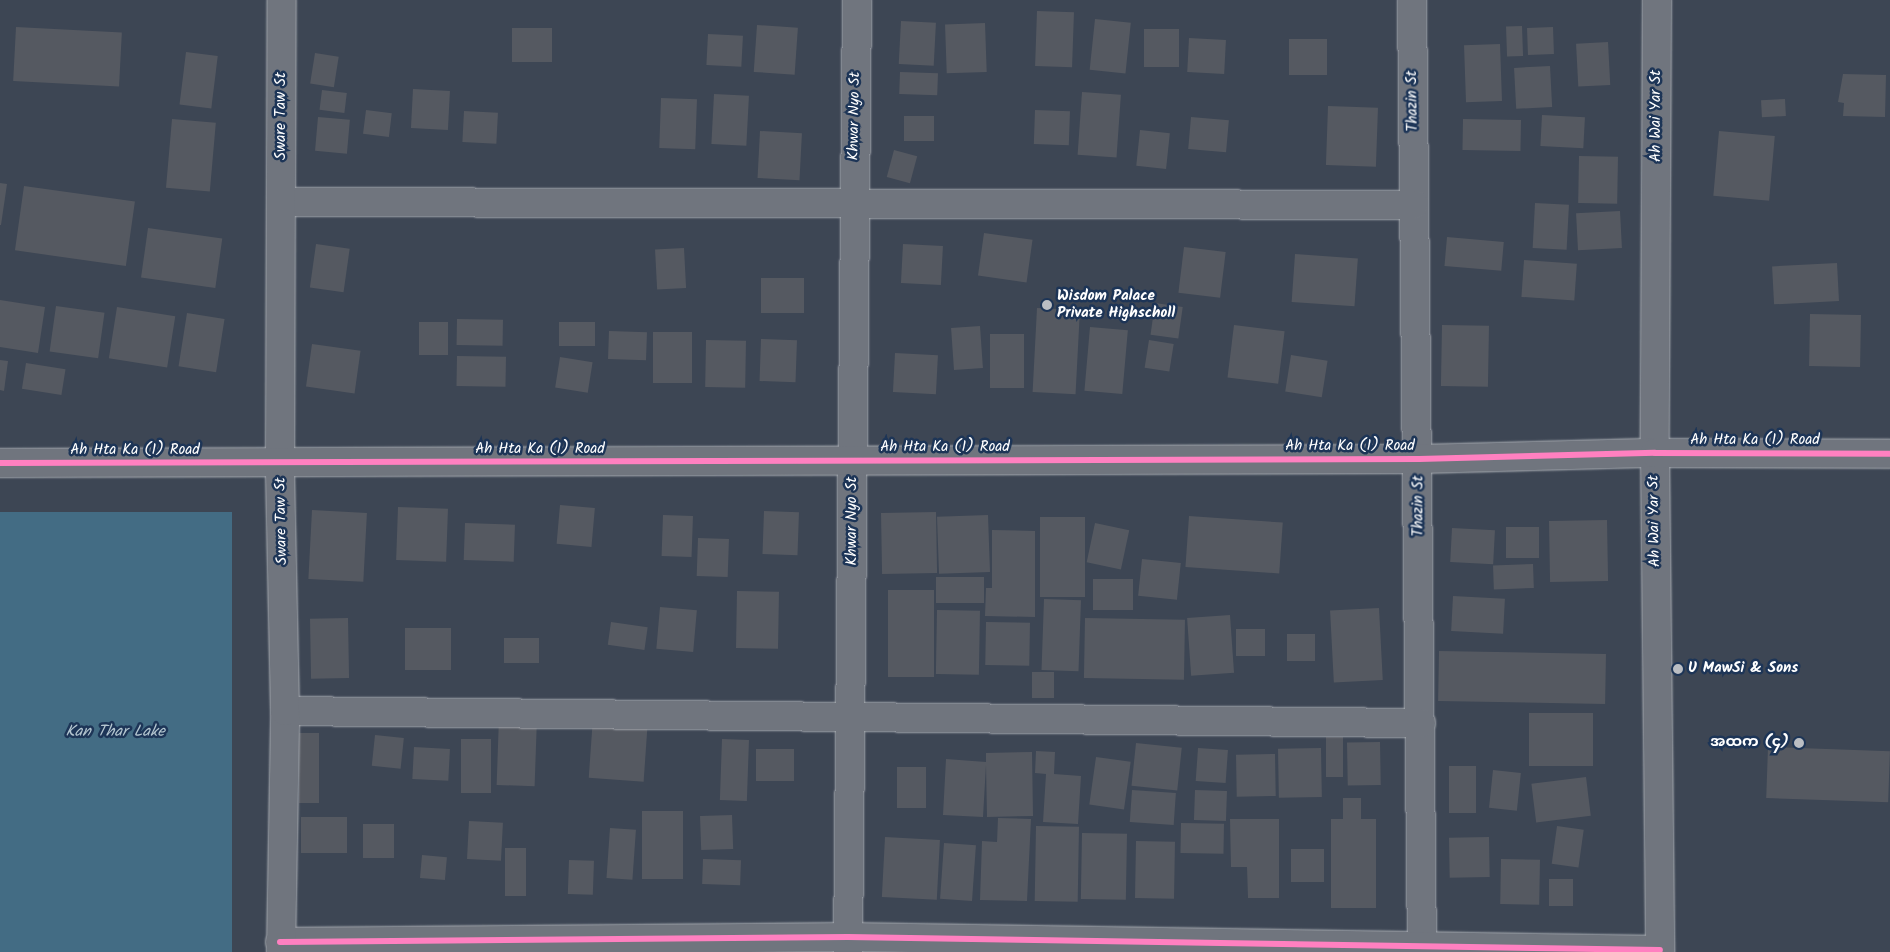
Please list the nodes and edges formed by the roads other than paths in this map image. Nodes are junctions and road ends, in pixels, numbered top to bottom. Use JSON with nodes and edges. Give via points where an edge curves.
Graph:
{"nodes":[{"id":1,"x":282,"y":0,"type":"edge"},
{"id":2,"x":857,"y":0,"type":"edge"},
{"id":3,"x":1412,"y":0,"type":"edge"},
{"id":4,"x":1658,"y":0,"type":"edge"},
{"id":5,"x":281,"y":202,"type":"junction"},
{"id":6,"x":1414,"y":205,"type":"junction"},
{"id":7,"x":853,"y":206,"type":"junction"},
{"id":8,"x":1654,"y":453,"type":"junction"},
{"id":9,"x":1890,"y":454,"type":"edge"},
{"id":10,"x":1419,"y":460,"type":"junction"},
{"id":11,"x":854,"y":461,"type":"junction"},
{"id":12,"x":0,"y":463,"type":"edge"},
{"id":13,"x":280,"y":463,"type":"junction"},
{"id":14,"x":285,"y":711,"type":"junction"},
{"id":15,"x":852,"y":717,"type":"junction"},
{"id":16,"x":1421,"y":723,"type":"junction"},
{"id":17,"x":848,"y":944,"type":"edge"},
{"id":18,"x":280,"y":947,"type":"edge"},
{"id":19,"x":1422,"y":950,"type":"edge"},
{"id":20,"x":1660,"y":951,"type":"edge"}],
"edges":[{"from":1,"to":5,"type":"street","name":"Sware Taw St"},
{"from":2,"to":7,"type":"street","name":"Khwar Nyo St"},
{"from":3,"to":6,"type":"street","name":"Thazin St"},
{"from":4,"to":8,"type":"street","name":"Ah Wai Yar St"},
{"from":5,"to":7,"type":"street"},
{"from":5,"to":13,"type":"street","name":"Sware Taw St"},
{"from":6,"to":7,"type":"street"},
{"from":6,"to":10,"type":"street","name":"Thazin St"},
{"from":7,"to":11,"type":"street","name":"Khwar Nyo St"},
{"from":8,"to":9,"type":"street","name":"Ah Hta Ka (1) Road"},
{"from":8,"to":10,"type":"street","name":"Ah Hta Ka (1) Road"},
{"from":8,"to":20,"type":"street","name":"Ah Wai Yar St"},
{"from":10,"to":11,"type":"street","name":"Ah Hta Ka (1) Road"},
{"from":10,"to":16,"type":"street","name":"Thazin St"},
{"from":11,"to":13,"type":"street","name":"Ah Hta Ka (1) Road"},
{"from":11,"to":15,"type":"street","name":"Khwar Nyo St"},
{"from":12,"to":13,"type":"street","name":"Ah Hta Ka (1) Road"},
{"from":13,"to":14,"type":"street","name":"Sware Taw St"},
{"from":14,"to":15,"type":"street"},
{"from":14,"to":18,"type":"street","name":"Sware Taw St"},
{"from":15,"to":16,"type":"street"},
{"from":15,"to":17,"type":"street","name":"Khwar Nyo St"},
{"from":16,"to":19,"type":"street","name":"Thazin St"},
{"from":17,"to":18,"type":"street"},
{"from":17,"to":19,"type":"street"},
{"from":19,"to":20,"type":"street"}]}
